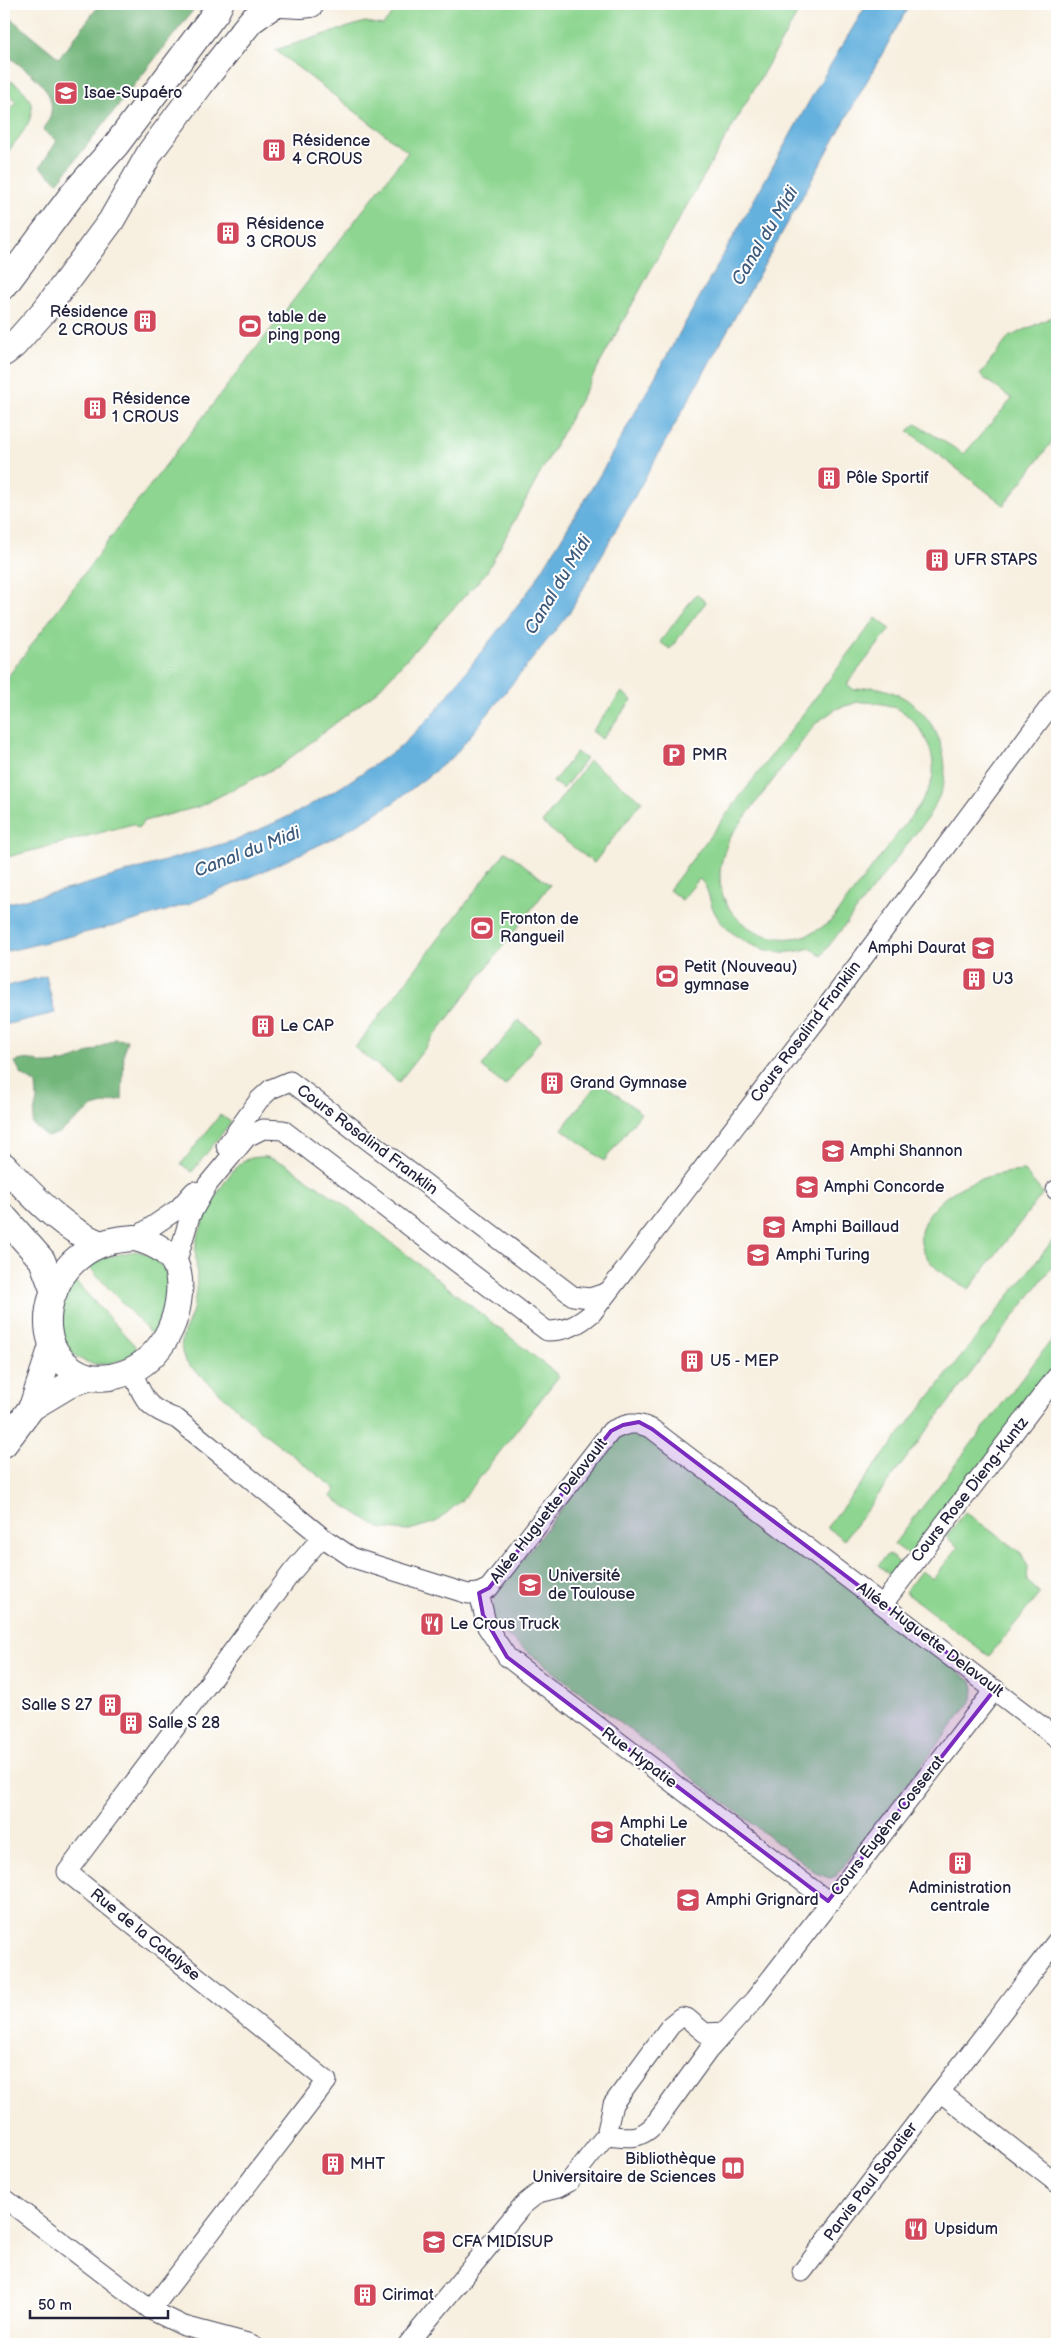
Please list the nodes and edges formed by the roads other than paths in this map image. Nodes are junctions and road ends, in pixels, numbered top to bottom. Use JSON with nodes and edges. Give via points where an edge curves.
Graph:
{"nodes":[{"id":1,"x":220,"y":4,"type":"edge"},
{"id":2,"x":275,"y":4,"type":"edge"},
{"id":3,"x":281,"y":4,"type":"edge"},
{"id":4,"x":311,"y":4,"type":"edge"},
{"id":5,"x":4,"y":286,"type":"edge"},
{"id":6,"x":4,"y":353,"type":"edge"},
{"id":7,"x":1057,"y":697,"type":"edge"},
{"id":8,"x":4,"y":1166,"type":"edge"},
{"id":9,"x":4,"y":1217,"type":"edge"},
{"id":10,"x":135,"y":1238,"type":"junction"},
{"id":11,"x":100,"y":1244,"type":"junction"},
{"id":12,"x":176,"y":1264,"type":"junction"},
{"id":13,"x":54,"y":1292,"type":"junction"},
{"id":14,"x":605,"y":1294,"type":"junction"},
{"id":15,"x":52,"y":1346,"type":"junction"},
{"id":16,"x":132,"y":1371,"type":"junction"},
{"id":17,"x":1057,"y":1376,"type":"edge"},
{"id":18,"x":88,"y":1378,"type":"junction"},
{"id":19,"x":32,"y":1406,"type":"junction"},
{"id":20,"x":4,"y":1444,"type":"edge"},
{"id":21,"x":322,"y":1537,"type":"junction"},
{"id":22,"x":480,"y":1593,"type":"junction"},
{"id":23,"x":883,"y":1604,"type":"junction"},
{"id":24,"x":995,"y":1689,"type":"junction"},
{"id":25,"x":1057,"y":1738,"type":"edge"},
{"id":26,"x":828,"y":1901,"type":"junction"},
{"id":27,"x":1057,"y":1941,"type":"edge"},
{"id":28,"x":725,"y":2032,"type":"junction"},
{"id":29,"x":940,"y":2092,"type":"junction"},
{"id":30,"x":606,"y":2135,"type":"junction"},
{"id":31,"x":1057,"y":2183,"type":"edge"},
{"id":32,"x":8,"y":2201,"type":"edge"},
{"id":33,"x":802,"y":2272,"type":"dead end"},
{"id":34,"x":151,"y":2310,"type":"junction"},
{"id":35,"x":251,"y":2344,"type":"edge"},
{"id":36,"x":408,"y":2344,"type":"edge"}],
"edges":[{"from":1,"to":5,"type":"street","via":[[116,145],[72,195]]},
{"from":2,"to":6,"type":"street","via":[[251,21],[204,80],[151,151],[111,221],[46,309]]},
{"from":3,"to":4,"type":"street"},
{"from":7,"to":14,"type":"street","name":"Cours Rosalind Franklin","via":[[825,1009]]},
{"from":8,"to":11,"type":"street","via":[[56,1218],[81,1236]]},
{"from":9,"to":13,"type":"street","via":[[42,1260]]},
{"from":10,"to":11,"type":"street"},
{"from":10,"to":12,"type":"street","via":[[150,1242]]},
{"from":10,"to":14,"type":"street","name":"Cours Rosalind Franklin","via":[[178,1209],[196,1189],[259,1100],[271,1089],[290,1082],[574,1296],[590,1298]]},
{"from":11,"to":13,"type":"street","via":[[72,1263]]},
{"from":12,"to":14,"type":"street","name":"Cours Rosalind Franklin","via":[[190,1216],[208,1184],[247,1137],[263,1129],[283,1130],[547,1331],[560,1331],[578,1324],[592,1313]]},
{"from":12,"to":16,"type":"street","via":[[180,1285],[173,1324],[155,1353]]},
{"from":13,"to":15,"type":"street","via":[[47,1328]]},
{"from":15,"to":18,"type":"street","via":[[61,1360]]},
{"from":15,"to":19,"type":"street"},
{"from":16,"to":18,"type":"street"},
{"from":16,"to":21,"type":"street","name":"Allée Huguette Delavault","via":[[146,1400],[155,1410],[177,1419]]},
{"from":17,"to":23,"type":"street","name":"Cours Rose Dieng-Kuntz"},
{"from":18,"to":19,"type":"street","via":[[72,1383]]},
{"from":19,"to":20,"type":"street"},
{"from":21,"to":22,"type":"street","name":"Allée Huguette Delavault","via":[[353,1558],[468,1594]]},
{"from":21,"to":34,"type":"street","name":"Rue de la Catalyse","via":[[292,1572],[67,1872],[327,2081]]},
{"from":22,"to":23,"type":"street","name":"Allée Huguette Delavault","via":[[489,1588],[611,1430],[639,1422]]},
{"from":22,"to":26,"type":"street","name":"Rue Hypatie","via":[[487,1627],[507,1658]]},
{"from":23,"to":24,"type":"street","name":"Allée Huguette Delavault"},
{"from":24,"to":25,"type":"street","name":"Allée Huguette Delavault"},
{"from":24,"to":26,"type":"street","name":"Cours Eugène Cosserat"},
{"from":26,"to":28,"type":"street","name":"Cours Eugène Cosserat","via":[[754,2000]]},
{"from":27,"to":29,"type":"street","name":"Parvis Paul Sabatier"},
{"from":28,"to":30,"type":"street","name":"Cours Eugène Cosserat","via":[[645,2134],[632,2137]]},
{"from":28,"to":30,"type":"street","via":[[705,2033],[681,2017],[671,2025],[613,2104]]},
{"from":29,"to":31,"type":"street"},
{"from":29,"to":33,"type":"street","name":"Parvis Paul Sabatier"},
{"from":30,"to":36,"type":"street","via":[[569,2182],[538,2193],[523,2205]]},
{"from":32,"to":34,"type":"street"},
{"from":34,"to":35,"type":"street","via":[[184,2326]]}]}
